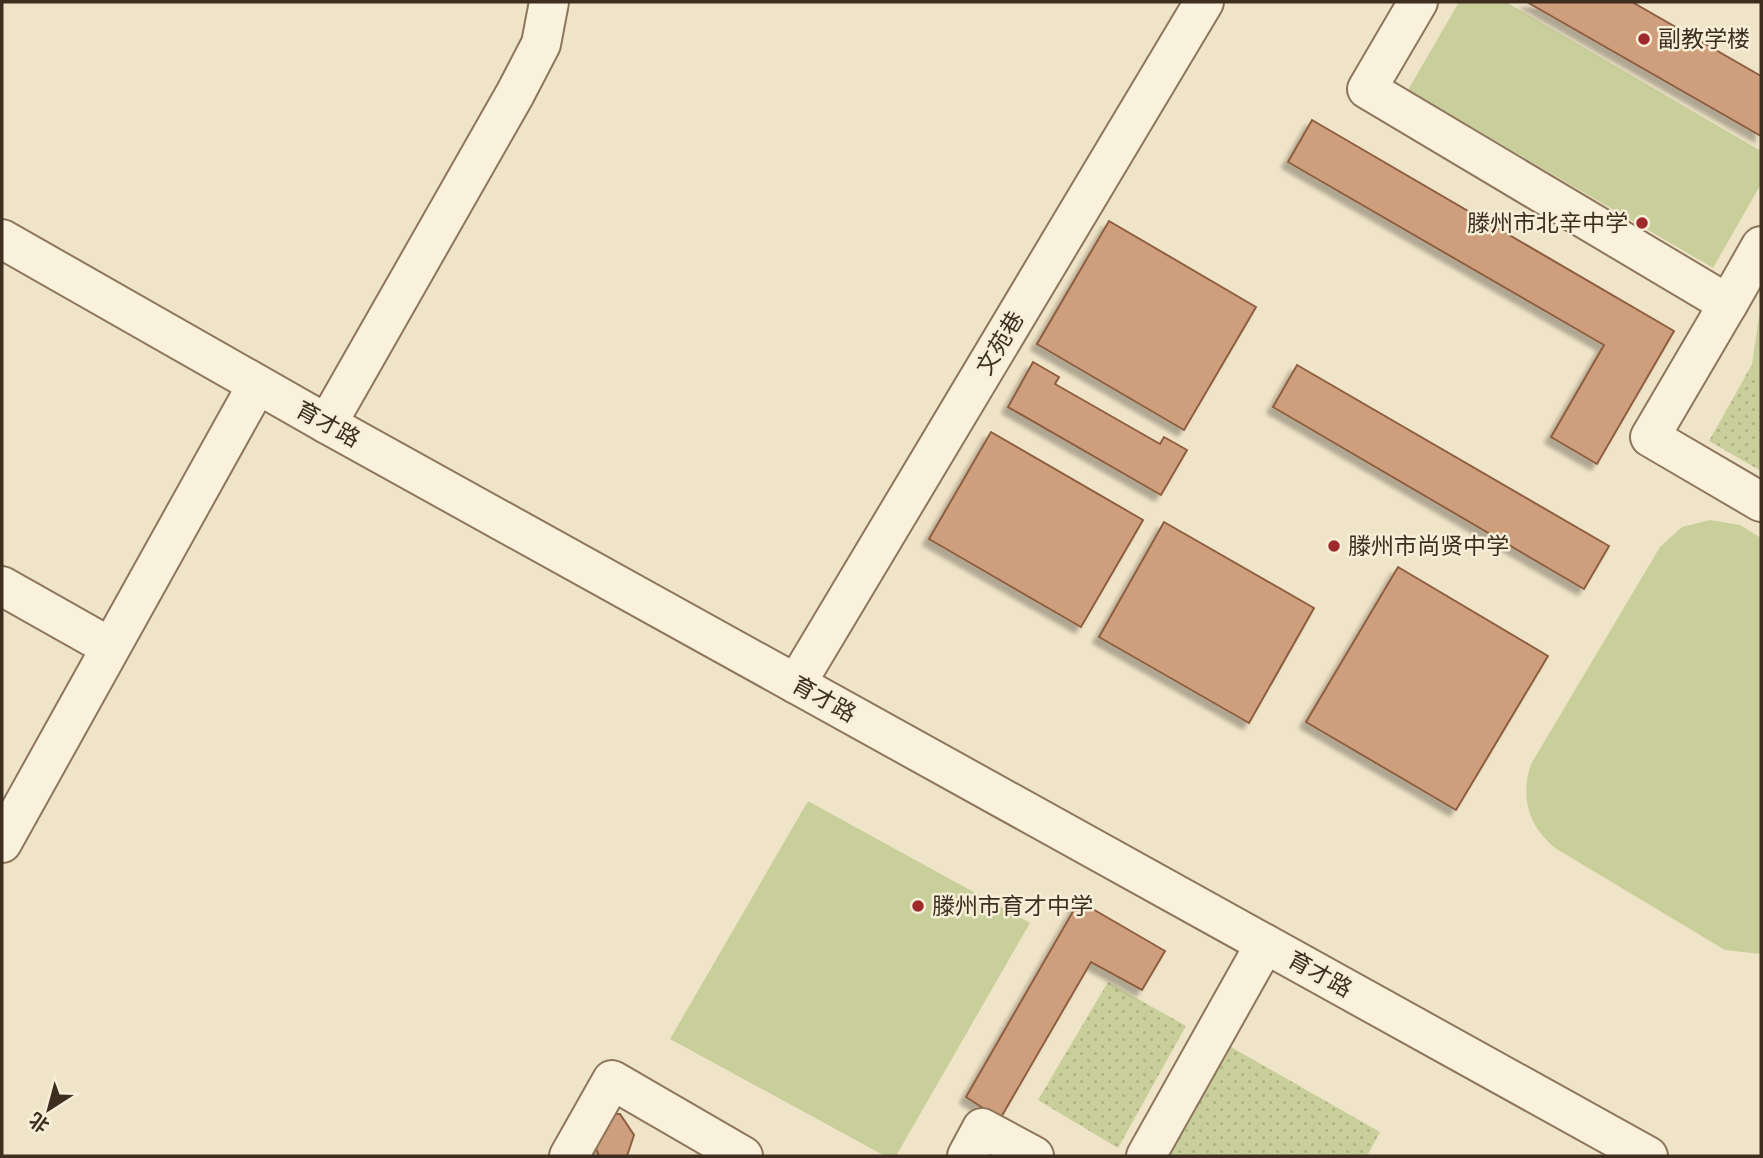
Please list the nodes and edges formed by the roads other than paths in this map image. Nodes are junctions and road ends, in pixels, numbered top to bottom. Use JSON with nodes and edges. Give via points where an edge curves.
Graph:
{"nodes":[{"id":1,"x":549,"y":2,"type":"edge"},
{"id":2,"x":1204,"y":2,"type":"edge"},
{"id":3,"x":1418,"y":2,"type":"edge"},
{"id":4,"x":2,"y":239,"type":"edge"},
{"id":5,"x":1761,"y":246,"type":"edge"},
{"id":6,"x":1728,"y":304,"type":"junction"},
{"id":7,"x":257,"y":385,"type":"junction"},
{"id":8,"x":327,"y":424,"type":"junction"},
{"id":9,"x":1761,"y":502,"type":"edge"},
{"id":10,"x":2,"y":586,"type":"edge"},
{"id":11,"x":110,"y":647,"type":"junction"},
{"id":12,"x":796,"y":684,"type":"junction"},
{"id":13,"x":2,"y":843,"type":"edge"},
{"id":14,"x":1265,"y":944,"type":"junction"},
{"id":15,"x":569,"y":1156,"type":"edge"},
{"id":16,"x":743,"y":1156,"type":"edge"},
{"id":17,"x":967,"y":1156,"type":"edge"},
{"id":18,"x":1034,"y":1156,"type":"edge"},
{"id":19,"x":1146,"y":1156,"type":"edge"},
{"id":20,"x":1648,"y":1156,"type":"edge"}],
"edges":[{"from":1,"to":8,"type":"street","via":[[541,44],[515,94]]},
{"from":2,"to":12,"type":"street","name":"文苑巷"},
{"from":3,"to":6,"type":"street","via":[[1367,89]]},
{"from":4,"to":7,"type":"street","name":"育才路"},
{"from":5,"to":6,"type":"street"},
{"from":6,"to":9,"type":"street","via":[[1650,437]]},
{"from":7,"to":8,"type":"street","name":"育才路"},
{"from":7,"to":11,"type":"street"},
{"from":8,"to":12,"type":"street","name":"育才路"},
{"from":10,"to":11,"type":"street"},
{"from":11,"to":13,"type":"street"},
{"from":12,"to":14,"type":"street","name":"育才路"},
{"from":14,"to":19,"type":"street"},
{"from":14,"to":20,"type":"street","name":"育才路"},
{"from":15,"to":16,"type":"street","via":[[612,1080]]},
{"from":17,"to":18,"type":"street","via":[[982,1128]]}]}
